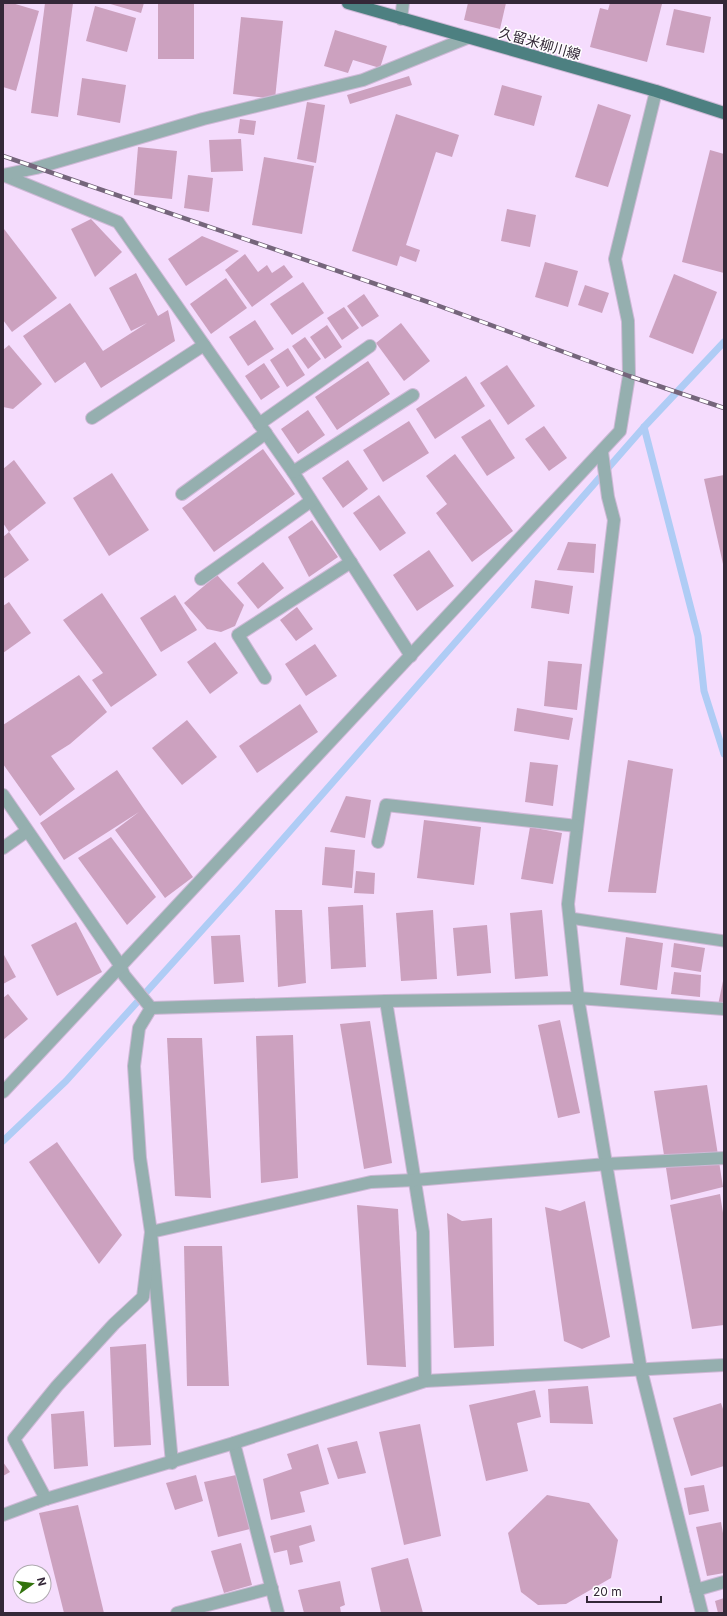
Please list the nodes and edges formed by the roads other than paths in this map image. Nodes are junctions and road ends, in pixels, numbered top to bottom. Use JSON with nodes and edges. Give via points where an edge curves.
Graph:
{"nodes":[{"id":1,"x":348,"y":3,"type":"edge"},
{"id":2,"x":403,"y":3,"type":"edge"},
{"id":3,"x":402,"y":19,"type":"junction"},
{"id":4,"x":467,"y":38,"type":"junction"},
{"id":5,"x":656,"y":91,"type":"junction"},
{"id":6,"x":724,"y":113,"type":"edge"},
{"id":7,"x":3,"y":175,"type":"edge"},
{"id":8,"x":204,"y":345,"type":"junction"},
{"id":9,"x":370,"y":346,"type":"dead end"},
{"id":10,"x":413,"y":395,"type":"dead end"},
{"id":11,"x":92,"y":418,"type":"dead end"},
{"id":12,"x":263,"y":428,"type":"junction"},
{"id":13,"x":602,"y":452,"type":"junction"},
{"id":14,"x":293,"y":472,"type":"junction"},
{"id":15,"x":182,"y":494,"type":"dead end"},
{"id":16,"x":311,"y":501,"type":"junction"},
{"id":17,"x":351,"y":562,"type":"junction"},
{"id":18,"x":201,"y":579,"type":"dead end"},
{"id":19,"x":411,"y":656,"type":"junction"},
{"id":20,"x":265,"y":678,"type":"dead end"},
{"id":21,"x":3,"y":796,"type":"edge"},
{"id":22,"x":577,"y":826,"type":"junction"},
{"id":23,"x":27,"y":831,"type":"junction"},
{"id":24,"x":378,"y":842,"type":"dead end"},
{"id":25,"x":3,"y":848,"type":"edge"},
{"id":26,"x":570,"y":918,"type":"junction"},
{"id":27,"x":724,"y":941,"type":"edge"},
{"id":28,"x":122,"y":970,"type":"junction"},
{"id":29,"x":578,"y":998,"type":"junction"},
{"id":30,"x":386,"y":1001,"type":"junction"},
{"id":31,"x":151,"y":1008,"type":"junction"},
{"id":32,"x":724,"y":1009,"type":"edge"},
{"id":33,"x":3,"y":1092,"type":"edge"},
{"id":34,"x":724,"y":1158,"type":"edge"},
{"id":35,"x":607,"y":1164,"type":"junction"},
{"id":36,"x":415,"y":1180,"type":"junction"},
{"id":37,"x":151,"y":1232,"type":"junction"},
{"id":38,"x":724,"y":1365,"type":"edge"},
{"id":39,"x":641,"y":1370,"type":"junction"},
{"id":40,"x":425,"y":1380,"type":"junction"},
{"id":41,"x":234,"y":1443,"type":"junction"},
{"id":42,"x":172,"y":1463,"type":"junction"},
{"id":43,"x":46,"y":1499,"type":"junction"},
{"id":44,"x":3,"y":1515,"type":"edge"},
{"id":45,"x":724,"y":1582,"type":"edge"},
{"id":46,"x":272,"y":1588,"type":"junction"},
{"id":47,"x":696,"y":1590,"type":"junction"},
{"id":48,"x":177,"y":1613,"type":"edge"},
{"id":49,"x":278,"y":1613,"type":"edge"},
{"id":50,"x":702,"y":1613,"type":"edge"}],
"edges":[{"from":1,"to":3,"type":"main road","name":"久留米柳川線"},
{"from":2,"to":3,"type":"street"},
{"from":3,"to":4,"type":"main road","name":"久留米柳川線"},
{"from":4,"to":5,"type":"main road","name":"久留米柳川線"},
{"from":4,"to":7,"type":"street","via":[[363,80],[203,119],[36,168]]},
{"from":5,"to":6,"type":"main road","name":"久留米柳川線"},
{"from":5,"to":13,"type":"street","via":[[615,259],[628,321],[630,376],[620,431]]},
{"from":7,"to":8,"type":"street","via":[[118,222]]},
{"from":8,"to":11,"type":"street"},
{"from":8,"to":12,"type":"street"},
{"from":9,"to":12,"type":"street"},
{"from":10,"to":14,"type":"street"},
{"from":12,"to":14,"type":"street"},
{"from":12,"to":15,"type":"street"},
{"from":13,"to":19,"type":"street"},
{"from":13,"to":22,"type":"street","via":[[614,520]]},
{"from":14,"to":16,"type":"street"},
{"from":16,"to":17,"type":"street"},
{"from":16,"to":18,"type":"street"},
{"from":17,"to":19,"type":"street"},
{"from":17,"to":20,"type":"street","via":[[238,635]]},
{"from":19,"to":28,"type":"street"},
{"from":21,"to":23,"type":"street"},
{"from":22,"to":24,"type":"street","via":[[386,806]]},
{"from":22,"to":26,"type":"street","via":[[568,904]]},
{"from":23,"to":25,"type":"street"},
{"from":23,"to":28,"type":"street"},
{"from":26,"to":27,"type":"lane"},
{"from":26,"to":29,"type":"street"},
{"from":28,"to":31,"type":"street"},
{"from":28,"to":33,"type":"street"},
{"from":29,"to":30,"type":"street"},
{"from":29,"to":32,"type":"street"},
{"from":29,"to":35,"type":"street"},
{"from":30,"to":31,"type":"street"},
{"from":30,"to":36,"type":"street"},
{"from":31,"to":37,"type":"street","via":[[139,1028],[134,1066],[140,1158]]},
{"from":34,"to":35,"type":"street"},
{"from":35,"to":36,"type":"street"},
{"from":35,"to":39,"type":"street"},
{"from":36,"to":37,"type":"street","via":[[371,1182]]},
{"from":36,"to":40,"type":"street","via":[[423,1232]]},
{"from":37,"to":42,"type":"street"},
{"from":37,"to":43,"type":"street","via":[[143,1296],[57,1386],[14,1439]]},
{"from":38,"to":39,"type":"street"},
{"from":39,"to":40,"type":"street"},
{"from":39,"to":47,"type":"street"},
{"from":40,"to":41,"type":"street"},
{"from":41,"to":42,"type":"street"},
{"from":41,"to":46,"type":"street"},
{"from":42,"to":43,"type":"street"},
{"from":43,"to":44,"type":"street"},
{"from":45,"to":47,"type":"street"},
{"from":46,"to":48,"type":"street"},
{"from":46,"to":49,"type":"street"},
{"from":47,"to":50,"type":"street"}]}
